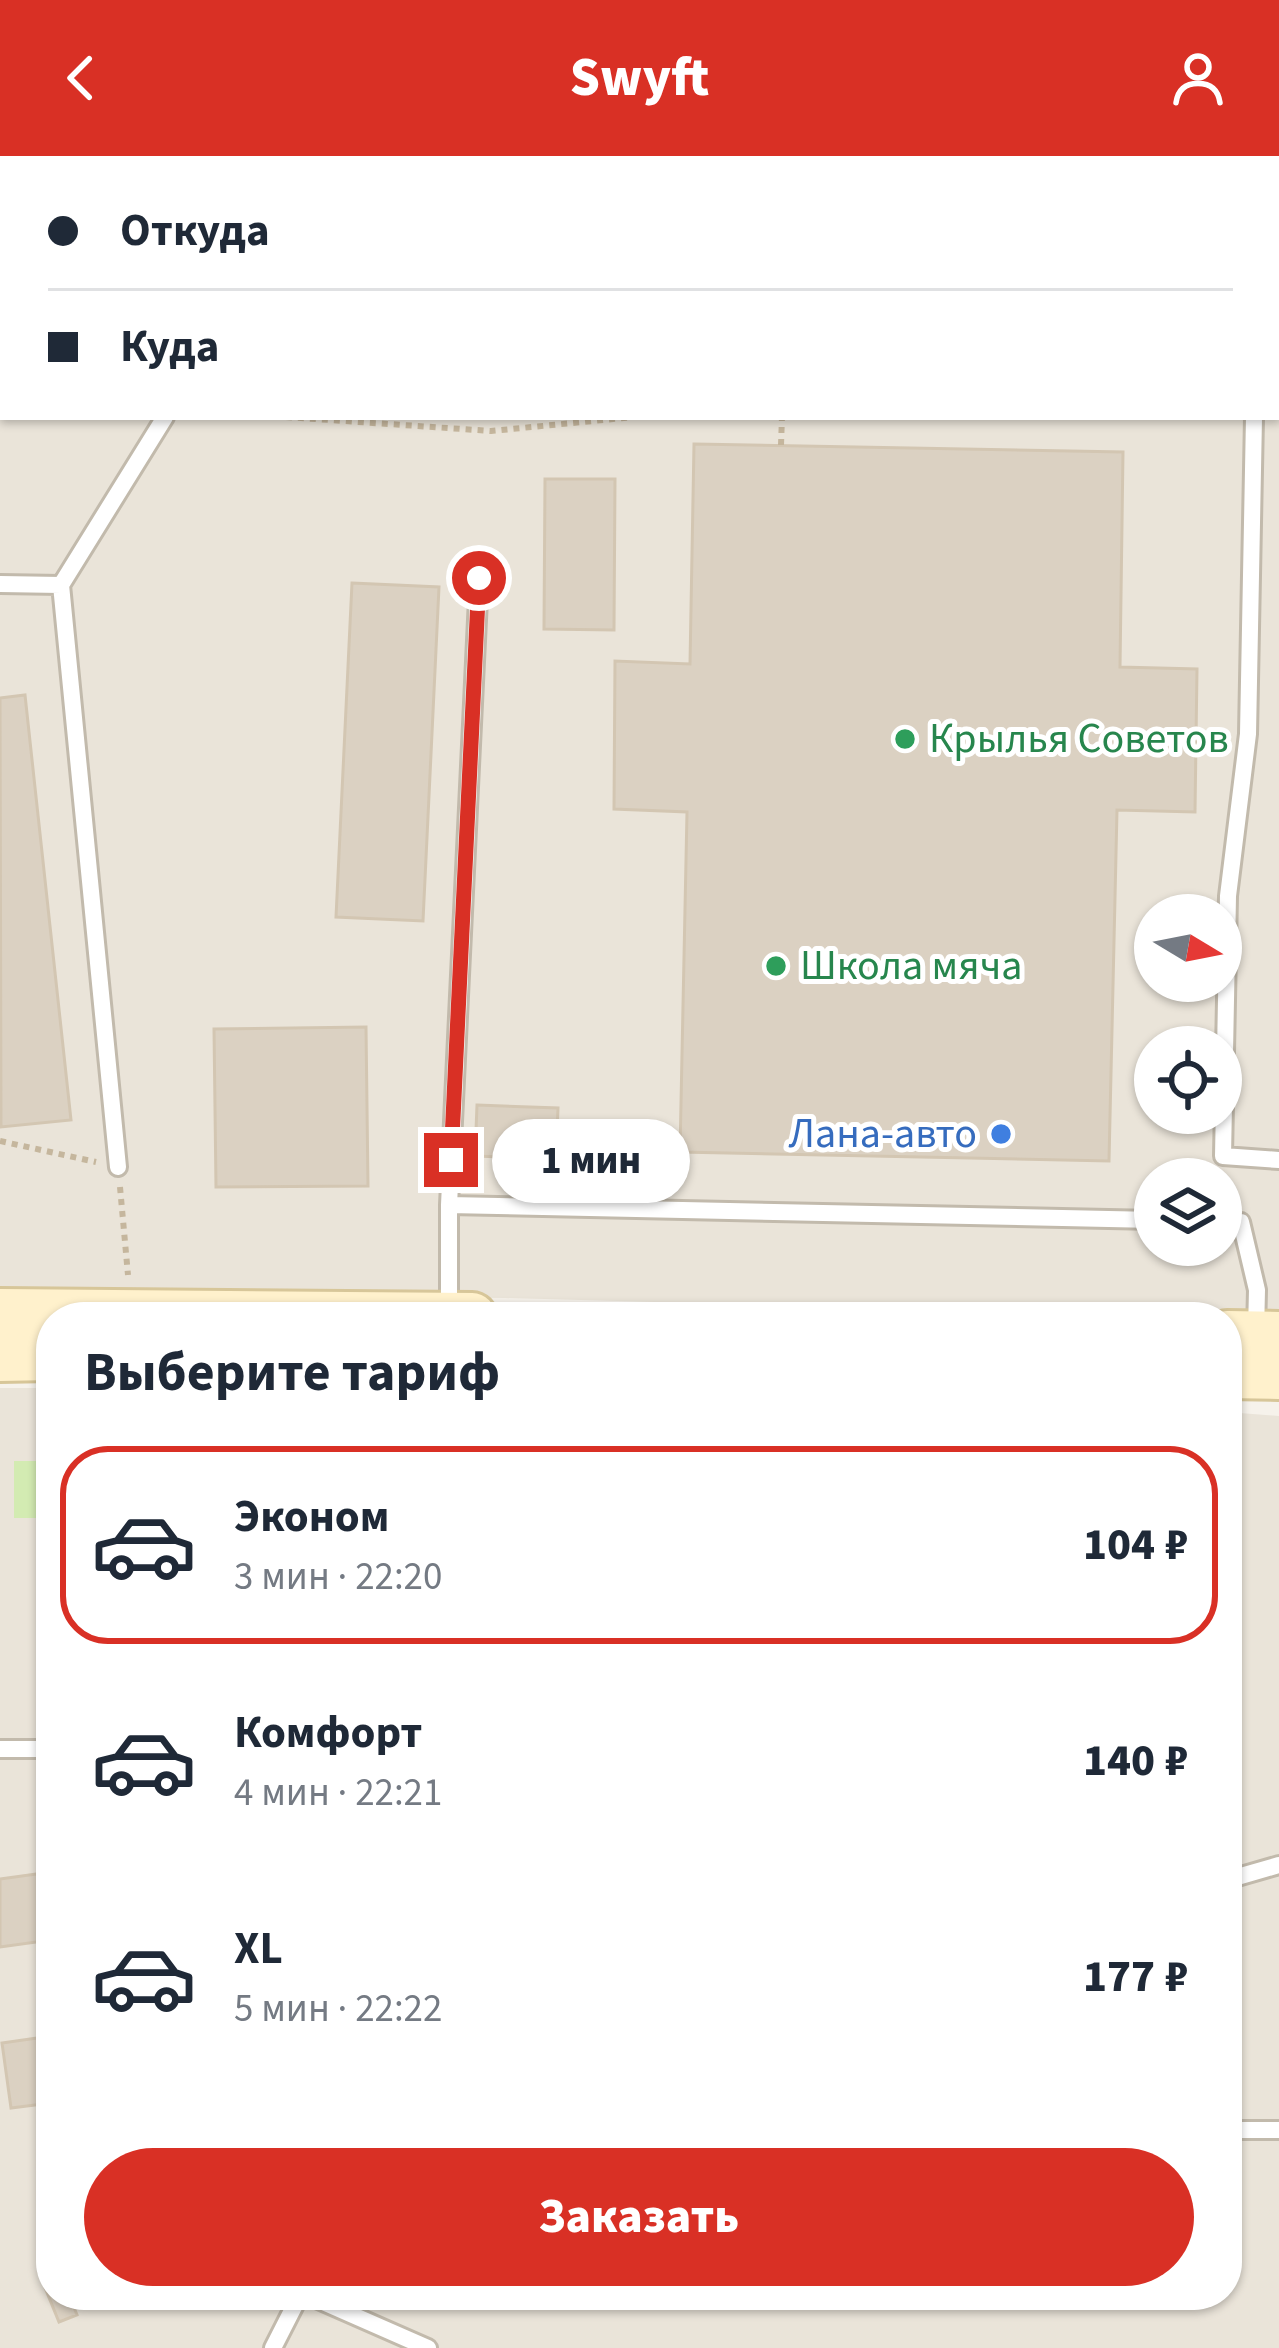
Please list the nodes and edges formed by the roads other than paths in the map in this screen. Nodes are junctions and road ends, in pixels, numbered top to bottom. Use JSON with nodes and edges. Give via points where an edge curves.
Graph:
{"nodes":[{"id":1,"x":163,"y":420,"type":"edge"},
{"id":2,"x":1254,"y":420,"type":"edge"},
{"id":3,"x":479,"y":578,"type":"dead end"},
{"id":4,"x":0,"y":584,"type":"edge"},
{"id":5,"x":61,"y":585,"type":"junction"},
{"id":6,"x":1279,"y":1160,"type":"edge"},
{"id":7,"x":118,"y":1167,"type":"road end"},
{"id":8,"x":448,"y":1204,"type":"junction"},
{"id":9,"x":1134,"y":1220,"type":"edge"},
{"id":10,"x":1242,"y":1230,"type":"edge"},
{"id":11,"x":449,"y":1302,"type":"edge"},
{"id":12,"x":0,"y":1313,"type":"edge"},
{"id":13,"x":36,"y":1313,"type":"edge"},
{"id":14,"x":1260,"y":1346,"type":"edge"},
{"id":15,"x":36,"y":1356,"type":"edge"},
{"id":16,"x":0,"y":1357,"type":"edge"},
{"id":17,"x":0,"y":1749,"type":"edge"},
{"id":18,"x":36,"y":1749,"type":"edge"},
{"id":19,"x":1279,"y":1864,"type":"edge"},
{"id":20,"x":1242,"y":1875,"type":"edge"},
{"id":21,"x":1242,"y":2130,"type":"edge"},
{"id":22,"x":1279,"y":2131,"type":"edge"},
{"id":23,"x":295,"y":2310,"type":"edge"},
{"id":24,"x":339,"y":2310,"type":"edge"},
{"id":25,"x":273,"y":2348,"type":"edge"},
{"id":26,"x":428,"y":2348,"type":"edge"}],
"edges":[{"from":1,"to":5,"type":"lane"},
{"from":2,"to":6,"type":"lane","via":[[1248,734],[1228,896],[1223,1156]]},
{"from":3,"to":8,"type":"lane"},
{"from":4,"to":5,"type":"lane"},
{"from":5,"to":7,"type":"lane"},
{"from":8,"to":9,"type":"lane"},
{"from":8,"to":11,"type":"lane"},
{"from":10,"to":14,"type":"lane"},
{"from":12,"to":13,"type":"street"},
{"from":15,"to":16,"type":"street"},
{"from":17,"to":18,"type":"lane"},
{"from":19,"to":20,"type":"lane"},
{"from":21,"to":22,"type":"lane"},
{"from":23,"to":25,"type":"lane"},
{"from":24,"to":26,"type":"lane"}]}
